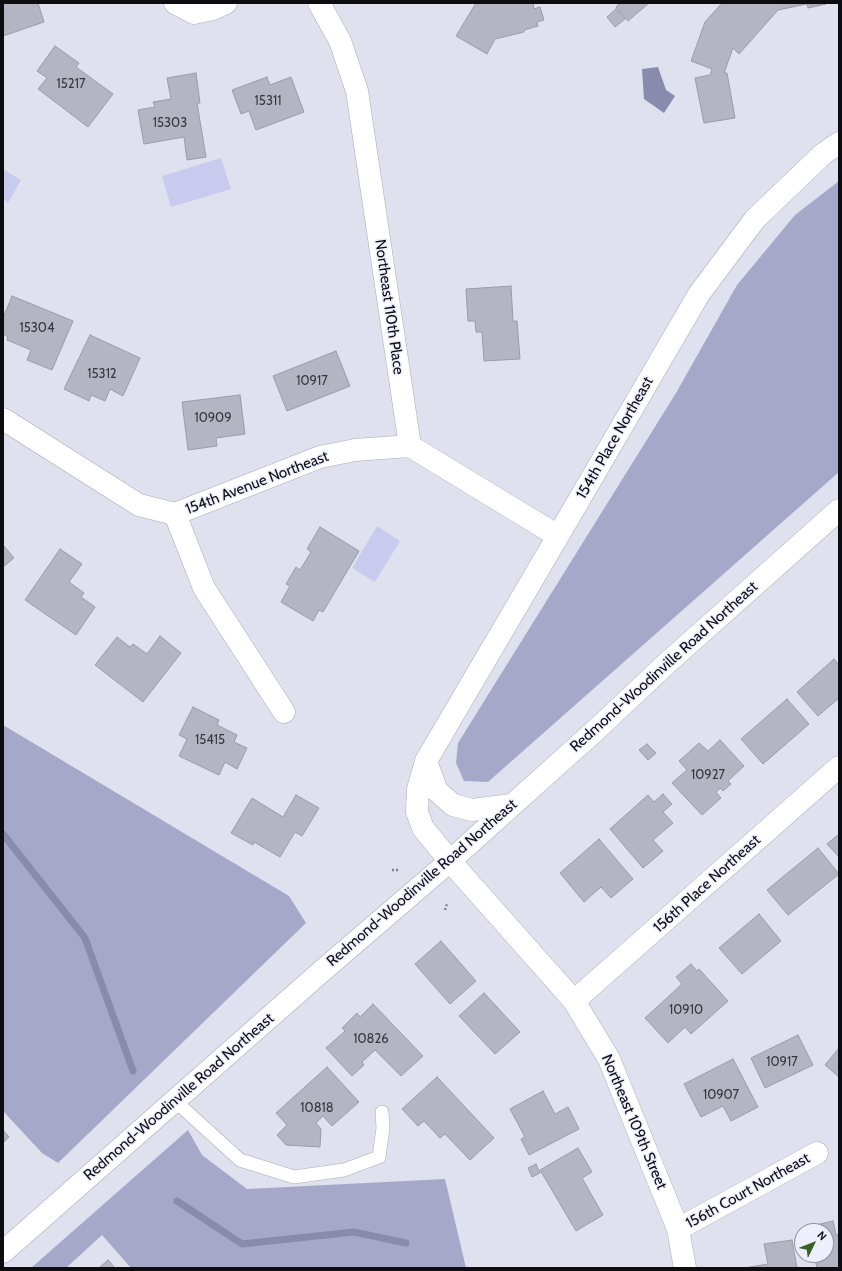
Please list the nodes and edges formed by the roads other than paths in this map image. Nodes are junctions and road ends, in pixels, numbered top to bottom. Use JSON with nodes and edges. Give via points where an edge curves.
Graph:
{"nodes":[{"id":1,"x":175,"y":3,"type":"edge"},
{"id":2,"x":226,"y":3,"type":"edge"},
{"id":3,"x":319,"y":3,"type":"edge"},
{"id":4,"x":839,"y":143,"type":"edge"},
{"id":5,"x":3,"y":419,"type":"edge"},
{"id":6,"x":410,"y":446,"type":"junction"},
{"id":7,"x":839,"y":510,"type":"edge"},
{"id":8,"x":175,"y":514,"type":"junction"},
{"id":9,"x":558,"y":536,"type":"junction"},
{"id":10,"x":284,"y":712,"type":"dead end"},
{"id":11,"x":426,"y":761,"type":"junction"},
{"id":12,"x":839,"y":767,"type":"edge"},
{"id":13,"x":511,"y":805,"type":"junction"},
{"id":14,"x":450,"y":861,"type":"junction"},
{"id":15,"x":574,"y":1001,"type":"junction"},
{"id":16,"x":174,"y":1100,"type":"junction"},
{"id":17,"x":382,"y":1112,"type":"dead end"},
{"id":18,"x":817,"y":1153,"type":"dead end"},
{"id":19,"x":678,"y":1229,"type":"junction"},
{"id":20,"x":3,"y":1252,"type":"edge"},
{"id":21,"x":685,"y":1268,"type":"edge"}],
"edges":[{"from":1,"to":2,"type":"street","via":[[194,12],[213,9]]},
{"from":3,"to":6,"type":"street","name":"Northeast 110th Place","via":[[340,41],[358,91]]},
{"from":4,"to":9,"type":"street","name":"154th Place Northeast","via":[[823,154],[755,219],[698,294]]},
{"from":5,"to":8,"type":"street","via":[[139,505]]},
{"from":6,"to":8,"type":"street","name":"154th Avenue Northeast","via":[[355,450],[320,456]]},
{"from":6,"to":9,"type":"street"},
{"from":7,"to":13,"type":"street","name":"Redmond-Woodinville Road Northeast"},
{"from":8,"to":10,"type":"street","via":[[204,588]]},
{"from":9,"to":11,"type":"street","name":"154th Place Northeast"},
{"from":11,"to":13,"type":"street","via":[[437,790],[453,805],[472,810]]},
{"from":11,"to":14,"type":"street","name":"154th Place Northeast","via":[[418,789],[417,812],[423,828]]},
{"from":12,"to":15,"type":"street","name":"156th Place Northeast"},
{"from":13,"to":14,"type":"street","name":"Redmond-Woodinville Road Northeast"},
{"from":14,"to":15,"type":"street","name":"Northeast 109th Street"},
{"from":14,"to":16,"type":"street","name":"Redmond-Woodinville Road Northeast"},
{"from":15,"to":19,"type":"street","name":"Northeast 109th Street","via":[[610,1059]]},
{"from":16,"to":17,"type":"lane","via":[[240,1160],[294,1176],[344,1170],[379,1157],[383,1128]]},
{"from":16,"to":20,"type":"street","name":"Redmond-Woodinville Road Northeast"},
{"from":18,"to":19,"type":"street","name":"156th Court Northeast"},
{"from":19,"to":21,"type":"street","name":"Northeast 109th Street"}]}
